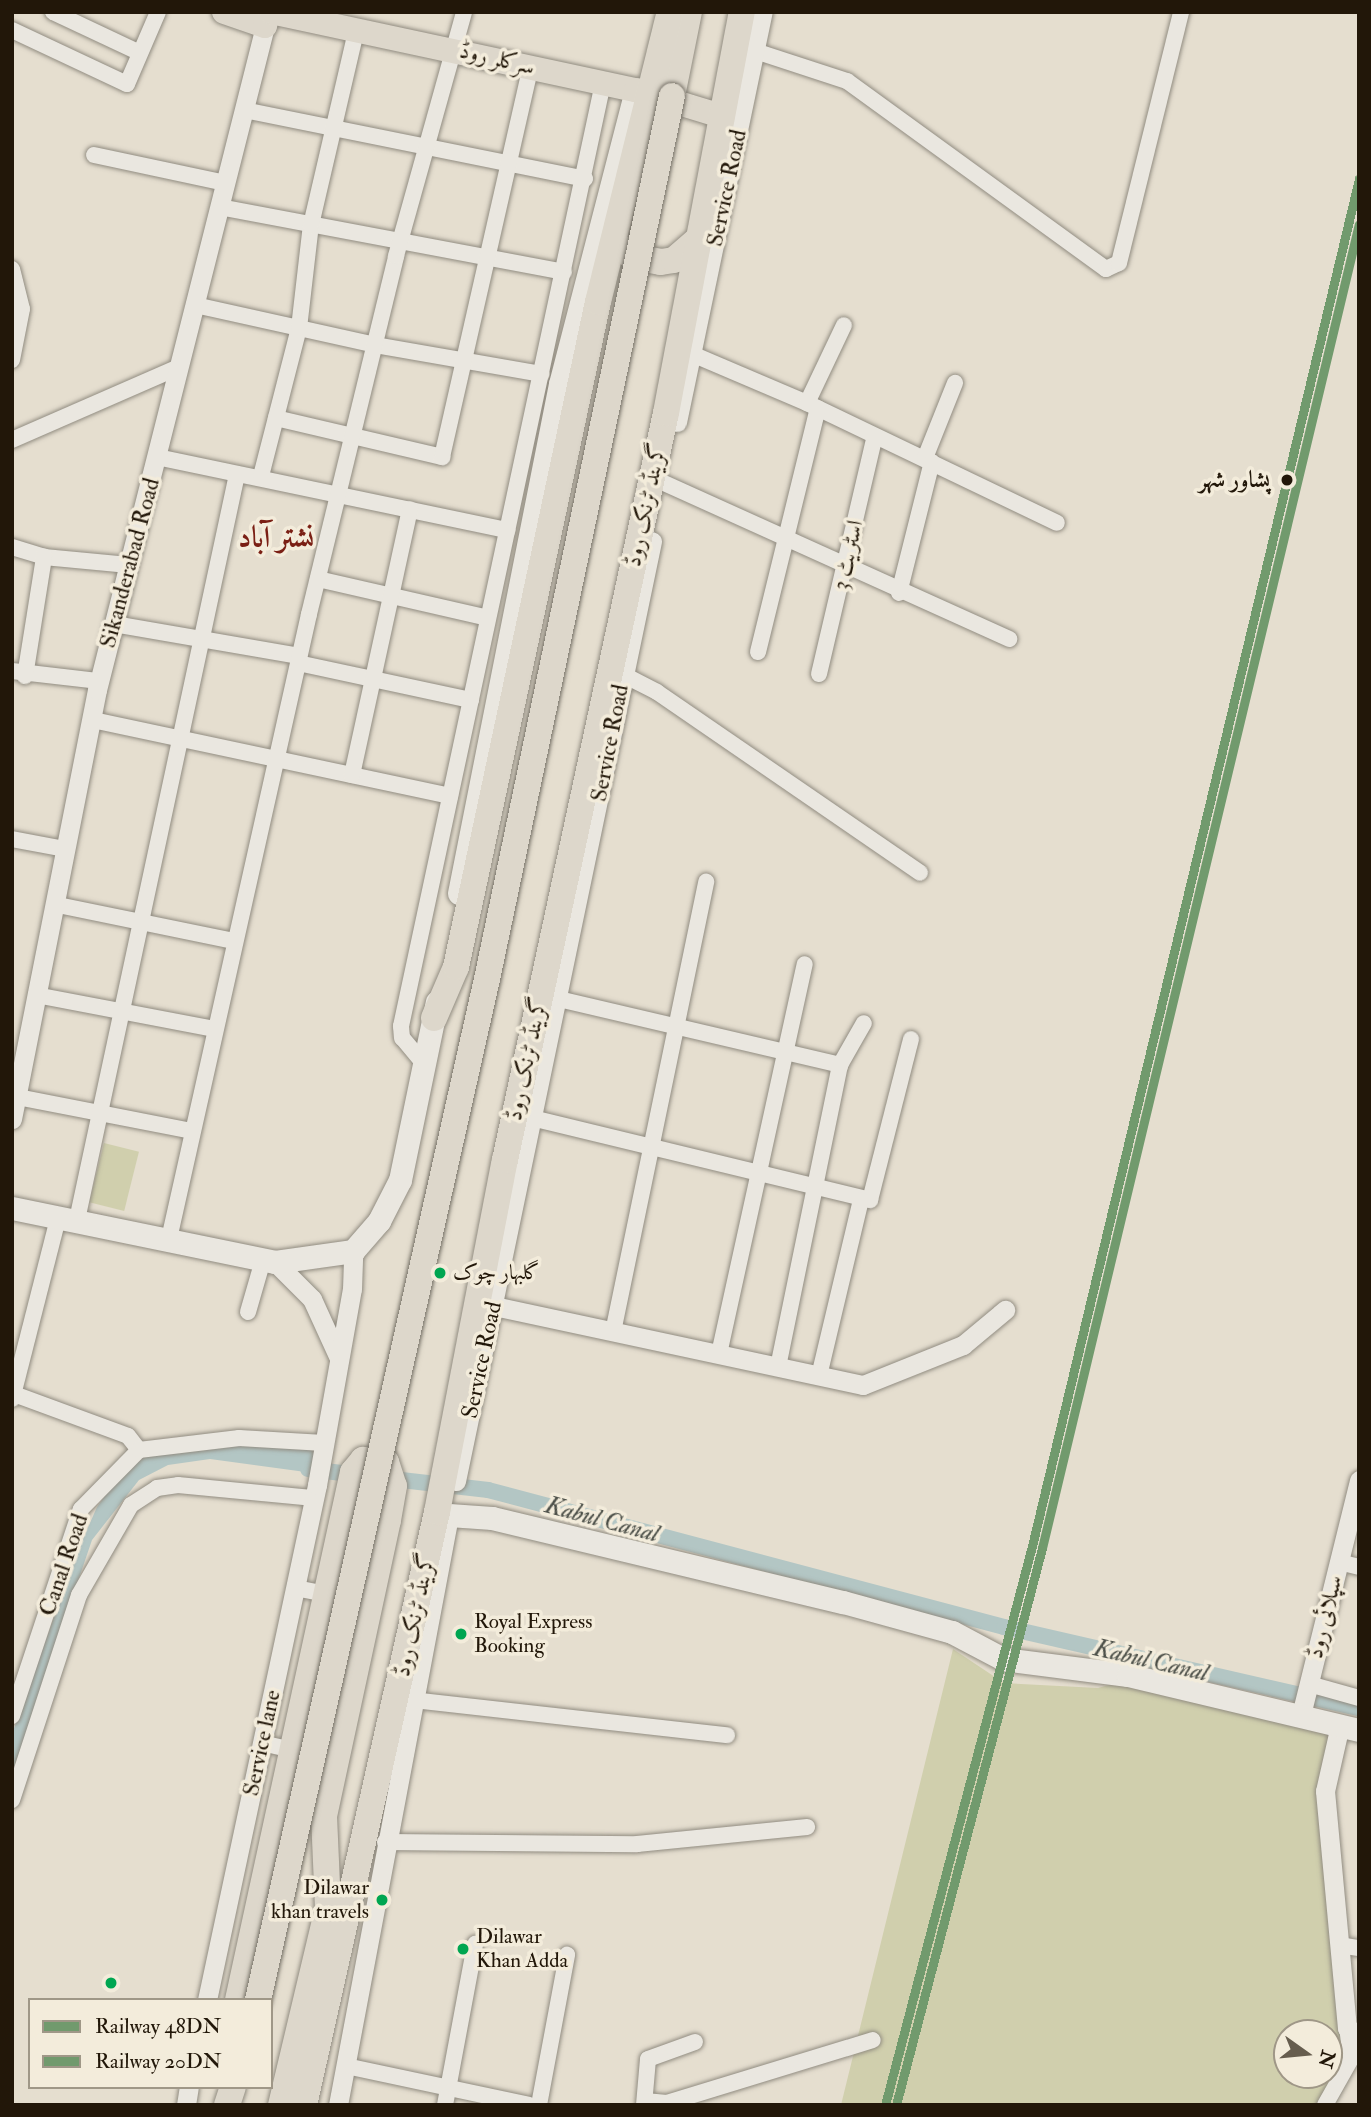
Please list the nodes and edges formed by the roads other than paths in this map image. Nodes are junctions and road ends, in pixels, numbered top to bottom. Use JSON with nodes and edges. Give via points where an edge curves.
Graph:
{"nodes":[{"id":1,"x":53,"y":12,"type":"edge"},
{"id":2,"x":158,"y":12,"type":"edge"},
{"id":3,"x":224,"y":12,"type":"edge"},
{"id":4,"x":464,"y":12,"type":"edge"},
{"id":5,"x":670,"y":12,"type":"edge"},
{"id":6,"x":689,"y":12,"type":"edge"},
{"id":7,"x":742,"y":12,"type":"edge"},
{"id":8,"x":763,"y":12,"type":"edge"},
{"id":9,"x":1181,"y":12,"type":"edge"},
{"id":10,"x":268,"y":17,"type":"edge"},
{"id":11,"x":12,"y":30,"type":"edge"},
{"id":12,"x":356,"y":31,"type":"junction"},
{"id":13,"x":451,"y":48,"type":"junction"},
{"id":14,"x":755,"y":51,"type":"junction"},
{"id":15,"x":140,"y":53,"type":"junction"},
{"id":16,"x":531,"y":66,"type":"junction"},
{"id":17,"x":603,"y":83,"type":"junction"},
{"id":18,"x":644,"y":92,"type":"junction"},
{"id":19,"x":244,"y":110,"type":"junction"},
{"id":20,"x":721,"y":116,"type":"junction"},
{"id":21,"x":333,"y":130,"type":"junction"},
{"id":22,"x":424,"y":149,"type":"junction"},
{"id":23,"x":94,"y":155,"type":"dead end"},
{"id":24,"x":508,"y":164,"type":"junction"},
{"id":25,"x":585,"y":179,"type":"junction"},
{"id":26,"x":226,"y":183,"type":"junction"},
{"id":27,"x":220,"y":207,"type":"junction"},
{"id":28,"x":312,"y":225,"type":"junction"},
{"id":29,"x":616,"y":237,"type":"junction"},
{"id":30,"x":696,"y":241,"type":"junction"},
{"id":31,"x":399,"y":244,"type":"junction"},
{"id":32,"x":489,"y":259,"type":"junction"},
{"id":33,"x":564,"y":272,"type":"junction"},
{"id":34,"x":13,"y":278,"type":"edge"},
{"id":35,"x":603,"y":283,"type":"junction"},
{"id":36,"x":684,"y":298,"type":"junction"},
{"id":37,"x":195,"y":305,"type":"junction"},
{"id":38,"x":844,"y":325,"type":"dead end"},
{"id":39,"x":299,"y":328,"type":"junction"},
{"id":40,"x":374,"y":345,"type":"junction"},
{"id":41,"x":692,"y":354,"type":"junction"},
{"id":42,"x":12,"y":360,"type":"edge"},
{"id":43,"x":465,"y":361,"type":"junction"},
{"id":44,"x":179,"y":367,"type":"junction"},
{"id":45,"x":541,"y":374,"type":"junction"},
{"id":46,"x":955,"y":383,"type":"dead end"},
{"id":47,"x":812,"y":405,"type":"junction"},
{"id":48,"x":276,"y":418,"type":"junction"},
{"id":49,"x":875,"y":436,"type":"junction"},
{"id":50,"x":353,"y":438,"type":"junction"},
{"id":51,"x":12,"y":440,"type":"edge"},
{"id":52,"x":157,"y":457,"type":"junction"},
{"id":53,"x":928,"y":460,"type":"junction"},
{"id":54,"x":237,"y":474,"type":"junction"},
{"id":55,"x":261,"y":476,"type":"junction"},
{"id":56,"x":664,"y":483,"type":"junction"},
{"id":57,"x":340,"y":494,"type":"junction"},
{"id":58,"x":410,"y":509,"type":"junction"},
{"id":59,"x":1057,"y":523,"type":"dead end"},
{"id":60,"x":507,"y":530,"type":"junction"},
{"id":61,"x":787,"y":541,"type":"junction"},
{"id":62,"x":12,"y":547,"type":"edge"},
{"id":63,"x":44,"y":557,"type":"junction"},
{"id":64,"x":129,"y":565,"type":"junction"},
{"id":65,"x":845,"y":568,"type":"junction"},
{"id":66,"x":318,"y":579,"type":"junction"},
{"id":67,"x":899,"y":593,"type":"junction"},
{"id":68,"x":391,"y":596,"type":"junction"},
{"id":69,"x":488,"y":618,"type":"junction"},
{"id":70,"x":114,"y":624,"type":"junction"},
{"id":71,"x":201,"y":639,"type":"junction"},
{"id":72,"x":1009,"y":639,"type":"dead end"},
{"id":73,"x":758,"y":652,"type":"dead end"},
{"id":74,"x":299,"y":659,"type":"junction"},
{"id":75,"x":19,"y":673,"type":"edge"},
{"id":76,"x":819,"y":674,"type":"dead end"},
{"id":77,"x":624,"y":675,"type":"junction"},
{"id":78,"x":373,"y":678,"type":"junction"},
{"id":79,"x":99,"y":681,"type":"junction"},
{"id":80,"x":471,"y":700,"type":"junction"},
{"id":81,"x":93,"y":720,"type":"junction"},
{"id":82,"x":179,"y":737,"type":"junction"},
{"id":83,"x":276,"y":760,"type":"junction"},
{"id":84,"x":352,"y":775,"type":"junction"},
{"id":85,"x":450,"y":796,"type":"junction"},
{"id":86,"x":12,"y":839,"type":"edge"},
{"id":87,"x":65,"y":849,"type":"junction"},
{"id":88,"x":920,"y":873,"type":"dead end"},
{"id":89,"x":706,"y":881,"type":"dead end"},
{"id":90,"x":58,"y":905,"type":"junction"},
{"id":91,"x":140,"y":923,"type":"junction"},
{"id":92,"x":234,"y":941,"type":"junction"},
{"id":93,"x":804,"y":964,"type":"dead end"},
{"id":94,"x":36,"y":995,"type":"junction"},
{"id":95,"x":559,"y":999,"type":"junction"},
{"id":96,"x":121,"y":1013,"type":"junction"},
{"id":97,"x":434,"y":1018,"type":"junction"},
{"id":98,"x":864,"y":1023,"type":"dead end"},
{"id":99,"x":674,"y":1026,"type":"junction"},
{"id":100,"x":214,"y":1029,"type":"junction"},
{"id":101,"x":911,"y":1039,"type":"dead end"},
{"id":102,"x":784,"y":1052,"type":"junction"},
{"id":103,"x":425,"y":1065,"type":"junction"},
{"id":104,"x":840,"y":1065,"type":"junction"},
{"id":105,"x":17,"y":1097,"type":"junction"},
{"id":106,"x":100,"y":1111,"type":"junction"},
{"id":107,"x":533,"y":1118,"type":"junction"},
{"id":108,"x":12,"y":1119,"type":"edge"},
{"id":109,"x":192,"y":1131,"type":"junction"},
{"id":110,"x":649,"y":1147,"type":"junction"},
{"id":111,"x":759,"y":1175,"type":"junction"},
{"id":112,"x":816,"y":1189,"type":"junction"},
{"id":113,"x":861,"y":1200,"type":"junction"},
{"id":114,"x":12,"y":1208,"type":"edge"},
{"id":115,"x":68,"y":1219,"type":"junction"},
{"id":116,"x":169,"y":1239,"type":"junction"},
{"id":117,"x":353,"y":1251,"type":"junction"},
{"id":118,"x":269,"y":1261,"type":"junction"},
{"id":119,"x":494,"y":1307,"type":"junction"},
{"id":120,"x":1005,"y":1310,"type":"dead end"},
{"id":121,"x":248,"y":1312,"type":"dead end"},
{"id":122,"x":613,"y":1332,"type":"junction"},
{"id":123,"x":719,"y":1354,"type":"junction"},
{"id":124,"x":338,"y":1356,"type":"junction"},
{"id":125,"x":778,"y":1367,"type":"junction"},
{"id":126,"x":820,"y":1376,"type":"junction"},
{"id":127,"x":13,"y":1396,"type":"edge"},
{"id":128,"x":323,"y":1448,"type":"junction"},
{"id":129,"x":139,"y":1450,"type":"junction"},
{"id":130,"x":450,"y":1472,"type":"junction"},
{"id":131,"x":1358,"y":1486,"type":"edge"},
{"id":132,"x":315,"y":1491,"type":"junction"},
{"id":133,"x":446,"y":1509,"type":"junction"},
{"id":134,"x":1339,"y":1562,"type":"junction"},
{"id":135,"x":1359,"y":1567,"type":"edge"},
{"id":136,"x":295,"y":1588,"type":"junction"},
{"id":137,"x":326,"y":1594,"type":"junction"},
{"id":138,"x":1309,"y":1684,"type":"junction"},
{"id":139,"x":1359,"y":1698,"type":"edge"},
{"id":140,"x":413,"y":1700,"type":"junction"},
{"id":141,"x":1301,"y":1714,"type":"junction"},
{"id":142,"x":12,"y":1716,"type":"edge"},
{"id":143,"x":1349,"y":1727,"type":"edge"},
{"id":144,"x":727,"y":1735,"type":"dead end"},
{"id":145,"x":262,"y":1743,"type":"junction"},
{"id":146,"x":293,"y":1750,"type":"junction"},
{"id":147,"x":12,"y":1800,"type":"edge"},
{"id":148,"x":807,"y":1827,"type":"dead end"},
{"id":149,"x":385,"y":1842,"type":"junction"},
{"id":150,"x":475,"y":1944,"type":"dead end"},
{"id":151,"x":1349,"y":1946,"type":"edge"},
{"id":152,"x":567,"y":1955,"type":"dead end"},
{"id":153,"x":207,"y":1998,"type":"edge"},
{"id":154,"x":238,"y":1998,"type":"edge"},
{"id":155,"x":258,"y":1998,"type":"edge"},
{"id":156,"x":327,"y":2008,"type":"junction"},
{"id":157,"x":355,"y":2017,"type":"junction"},
{"id":158,"x":1353,"y":2031,"type":"edge"},
{"id":159,"x":873,"y":2040,"type":"dead end"},
{"id":160,"x":695,"y":2042,"type":"dead end"},
{"id":161,"x":345,"y":2066,"type":"junction"},
{"id":162,"x":711,"y":2097,"type":"edge"},
{"id":163,"x":446,"y":2098,"type":"edge"},
{"id":164,"x":645,"y":2103,"type":"edge"},
{"id":165,"x":281,"y":2105,"type":"edge"},
{"id":166,"x":304,"y":2105,"type":"edge"},
{"id":167,"x":338,"y":2105,"type":"edge"},
{"id":168,"x":528,"y":2105,"type":"edge"},
{"id":169,"x":539,"y":2105,"type":"edge"},
{"id":170,"x":1325,"y":2105,"type":"edge"}],
"edges":[{"from":1,"to":15,"type":"street"},
{"from":2,"to":15,"type":"street"},
{"from":3,"to":10,"type":"main road","name":"سرکلر روڈ"},
{"from":4,"to":13,"type":"street"},
{"from":5,"to":18,"type":"highway"},
{"from":6,"to":155,"type":"highway","bridge":true,"via":[[485,992]]},
{"from":7,"to":20,"type":"highway","name":"گرینڈ ٹرنک روڈ"},
{"from":8,"to":14,"type":"street","name":"Service Road"},
{"from":9,"to":14,"type":"street","via":[[1119,263],[1106,269],[847,82]]},
{"from":10,"to":12,"type":"main road","name":"سرکلر روڈ"},
{"from":10,"to":19,"type":"street","name":"Sikanderabad Road"},
{"from":11,"to":15,"type":"street","via":[[127,84]]},
{"from":12,"to":13,"type":"main road","name":"سرکلر روڈ"},
{"from":12,"to":21,"type":"street"},
{"from":13,"to":16,"type":"main road","name":"سرکلر روڈ"},
{"from":13,"to":22,"type":"street"},
{"from":14,"to":41,"type":"street","name":"Service Road"},
{"from":16,"to":17,"type":"main road","name":"سرکلر روڈ"},
{"from":16,"to":24,"type":"street"},
{"from":17,"to":18,"type":"main road","name":"سرکلر روڈ"},
{"from":17,"to":25,"type":"street"},
{"from":18,"to":20,"type":"main road","name":"سرکلر روڈ"},
{"from":18,"to":29,"type":"highway"},
{"from":18,"to":97,"type":"main road","via":[[560,384]]},
{"from":19,"to":21,"type":"street"},
{"from":19,"to":26,"type":"street","name":"Sikanderabad Road"},
{"from":20,"to":30,"type":"highway","name":"گرینڈ ٹرنک روڈ"},
{"from":21,"to":22,"type":"street"},
{"from":21,"to":28,"type":"street"},
{"from":22,"to":24,"type":"street"},
{"from":22,"to":31,"type":"street"},
{"from":23,"to":26,"type":"street"},
{"from":24,"to":25,"type":"street"},
{"from":24,"to":32,"type":"street"},
{"from":25,"to":33,"type":"street"},
{"from":26,"to":27,"type":"street","name":"Sikanderabad Road"},
{"from":27,"to":28,"type":"street"},
{"from":27,"to":37,"type":"street","name":"Sikanderabad Road"},
{"from":28,"to":31,"type":"street"},
{"from":28,"to":39,"type":"street"},
{"from":29,"to":30,"type":"highway","via":[[625,253],[661,262],[674,260]]},
{"from":29,"to":35,"type":"highway"},
{"from":30,"to":36,"type":"highway","name":"گرینڈ ٹرنک روڈ"},
{"from":31,"to":32,"type":"street"},
{"from":31,"to":40,"type":"street"},
{"from":32,"to":33,"type":"street"},
{"from":32,"to":43,"type":"street"},
{"from":33,"to":45,"type":"street"},
{"from":34,"to":42,"type":"street","via":[[22,309]]},
{"from":35,"to":36,"type":"highway","via":[[614,273],[643,271]]},
{"from":35,"to":97,"type":"highway","via":[[457,967]]},
{"from":36,"to":130,"type":"highway","name":"گرینڈ ٹرنک روڈ","via":[[666,413]]},
{"from":37,"to":39,"type":"street"},
{"from":37,"to":44,"type":"street","name":"Sikanderabad Road"},
{"from":38,"to":47,"type":"street"},
{"from":39,"to":40,"type":"street"},
{"from":39,"to":48,"type":"street"},
{"from":40,"to":43,"type":"street"},
{"from":40,"to":50,"type":"street"},
{"from":41,"to":47,"type":"street"},
{"from":41,"to":56,"type":"street","name":"Service Road"},
{"from":43,"to":45,"type":"street"},
{"from":43,"to":50,"type":"street","via":[[442,457]]},
{"from":44,"to":51,"type":"street"},
{"from":44,"to":52,"type":"street","name":"Sikanderabad Road"},
{"from":45,"to":60,"type":"street"},
{"from":46,"to":53,"type":"street"},
{"from":47,"to":49,"type":"street"},
{"from":47,"to":61,"type":"street"},
{"from":48,"to":50,"type":"street"},
{"from":48,"to":55,"type":"street"},
{"from":49,"to":53,"type":"street"},
{"from":49,"to":65,"type":"street","name":"اسٹریٹ 3"},
{"from":50,"to":57,"type":"street"},
{"from":52,"to":54,"type":"street"},
{"from":52,"to":64,"type":"street","name":"Sikanderabad Road"},
{"from":53,"to":59,"type":"street"},
{"from":53,"to":67,"type":"street"},
{"from":54,"to":55,"type":"street"},
{"from":54,"to":71,"type":"street"},
{"from":55,"to":57,"type":"street"},
{"from":56,"to":61,"type":"street"},
{"from":56,"to":77,"type":"street","name":"Service Road"},
{"from":57,"to":58,"type":"street"},
{"from":57,"to":66,"type":"street"},
{"from":58,"to":60,"type":"street"},
{"from":58,"to":68,"type":"street"},
{"from":60,"to":69,"type":"street"},
{"from":61,"to":65,"type":"street"},
{"from":61,"to":73,"type":"street"},
{"from":62,"to":63,"type":"street"},
{"from":63,"to":64,"type":"street"},
{"from":63,"to":75,"type":"street"},
{"from":64,"to":70,"type":"street","name":"Sikanderabad Road"},
{"from":65,"to":67,"type":"street"},
{"from":65,"to":76,"type":"street","name":"اسٹریٹ 3"},
{"from":66,"to":68,"type":"street"},
{"from":66,"to":74,"type":"street"},
{"from":67,"to":72,"type":"street"},
{"from":68,"to":69,"type":"street"},
{"from":68,"to":78,"type":"street"},
{"from":69,"to":80,"type":"street"},
{"from":70,"to":71,"type":"street"},
{"from":70,"to":79,"type":"street","name":"Sikanderabad Road"},
{"from":71,"to":74,"type":"street"},
{"from":71,"to":82,"type":"street"},
{"from":74,"to":78,"type":"street"},
{"from":74,"to":83,"type":"street"},
{"from":75,"to":79,"type":"street"},
{"from":77,"to":88,"type":"street","via":[[657,692]]},
{"from":77,"to":95,"type":"street","name":"Service Road"},
{"from":78,"to":80,"type":"street"},
{"from":78,"to":84,"type":"street"},
{"from":79,"to":81,"type":"street","name":"Sikanderabad Road"},
{"from":80,"to":85,"type":"street"},
{"from":81,"to":82,"type":"street"},
{"from":81,"to":87,"type":"street","name":"Sikanderabad Road"},
{"from":82,"to":83,"type":"street"},
{"from":82,"to":91,"type":"street"},
{"from":83,"to":84,"type":"street"},
{"from":83,"to":92,"type":"street"},
{"from":84,"to":85,"type":"street"},
{"from":85,"to":103,"type":"street","via":[[401,1026],[402,1038]]},
{"from":86,"to":87,"type":"street"},
{"from":87,"to":90,"type":"street","name":"Sikanderabad Road"},
{"from":89,"to":99,"type":"street"},
{"from":90,"to":91,"type":"street"},
{"from":90,"to":94,"type":"street","name":"Sikanderabad Road"},
{"from":91,"to":92,"type":"street"},
{"from":91,"to":96,"type":"street"},
{"from":92,"to":100,"type":"street"},
{"from":93,"to":102,"type":"street"},
{"from":94,"to":96,"type":"street"},
{"from":94,"to":105,"type":"street","name":"Sikanderabad Road"},
{"from":95,"to":99,"type":"street"},
{"from":95,"to":107,"type":"street","name":"Service Road"},
{"from":96,"to":100,"type":"street"},
{"from":96,"to":106,"type":"street"},
{"from":97,"to":103,"type":"main road"},
{"from":98,"to":104,"type":"street"},
{"from":99,"to":102,"type":"street"},
{"from":99,"to":110,"type":"street"},
{"from":100,"to":109,"type":"street"},
{"from":101,"to":113,"type":"street","via":[[870,1200]]},
{"from":102,"to":104,"type":"street"},
{"from":102,"to":111,"type":"street"},
{"from":103,"to":117,"type":"main road","via":[[400,1180],[379,1221]]},
{"from":104,"to":112,"type":"street"},
{"from":105,"to":106,"type":"street"},
{"from":105,"to":108,"type":"street","name":"Sikanderabad Road"},
{"from":106,"to":109,"type":"street"},
{"from":106,"to":115,"type":"street"},
{"from":107,"to":110,"type":"street"},
{"from":107,"to":119,"type":"street","name":"Service Road"},
{"from":109,"to":116,"type":"street"},
{"from":110,"to":111,"type":"street"},
{"from":110,"to":122,"type":"street"},
{"from":111,"to":112,"type":"street"},
{"from":111,"to":123,"type":"street"},
{"from":112,"to":113,"type":"street"},
{"from":112,"to":125,"type":"street"},
{"from":113,"to":126,"type":"street"},
{"from":114,"to":115,"type":"main road"},
{"from":115,"to":116,"type":"main road"},
{"from":115,"to":127,"type":"street"},
{"from":116,"to":118,"type":"main road"},
{"from":117,"to":118,"type":"main road"},
{"from":117,"to":124,"type":"street","name":"Service lane","via":[[352,1289]]},
{"from":118,"to":121,"type":"street"},
{"from":118,"to":124,"type":"street","via":[[312,1299]]},
{"from":119,"to":122,"type":"street"},
{"from":119,"to":130,"type":"street","name":"Service Road"},
{"from":120,"to":126,"type":"street","via":[[963,1345],[863,1385]]},
{"from":122,"to":123,"type":"street"},
{"from":123,"to":125,"type":"street"},
{"from":124,"to":128,"type":"street","name":"Service lane"},
{"from":125,"to":126,"type":"street"},
{"from":127,"to":129,"type":"street","via":[[128,1436]]},
{"from":128,"to":129,"type":"street","via":[[239,1438]]},
{"from":128,"to":132,"type":"street","name":"Service lane"},
{"from":129,"to":142,"type":"street","name":"Canal Road","via":[[81,1509]]},
{"from":130,"to":133,"type":"highway","name":"گرینڈ ٹرنک روڈ"},
{"from":131,"to":134,"type":"street","name":"سپلائی روڈ"},
{"from":132,"to":136,"type":"street","name":"Service lane"},
{"from":132,"to":147,"type":"street","via":[[178,1485],[157,1488],[131,1506],[79,1595]]},
{"from":133,"to":140,"type":"street"},
{"from":133,"to":141,"type":"main road","via":[[952,1632],[1003,1659],[1128,1675]]},
{"from":133,"to":156,"type":"highway","name":"گرینڈ ٹرنک روڈ"},
{"from":134,"to":135,"type":"street"},
{"from":134,"to":138,"type":"street","name":"سپلائی روڈ"},
{"from":136,"to":137,"type":"street"},
{"from":136,"to":145,"type":"street","name":"Service lane"},
{"from":137,"to":146,"type":"highway"},
{"from":137,"to":165,"type":"highway","via":[[353,1472],[363,1460],[386,1462],[393,1473],[392,1497],[324,1816],[328,1908]]},
{"from":138,"to":139,"type":"street"},
{"from":138,"to":141,"type":"street","name":"سپلائی روڈ"},
{"from":140,"to":144,"type":"street"},
{"from":140,"to":149,"type":"street"},
{"from":141,"to":143,"type":"main road"},
{"from":143,"to":151,"type":"street","via":[[1325,1791]]},
{"from":145,"to":146,"type":"street"},
{"from":145,"to":153,"type":"street","name":"Service lane"},
{"from":146,"to":154,"type":"highway"},
{"from":148,"to":149,"type":"street","via":[[637,1844]]},
{"from":149,"to":157,"type":"street"},
{"from":150,"to":163,"type":"street"},
{"from":151,"to":158,"type":"street"},
{"from":152,"to":169,"type":"street"},
{"from":156,"to":157,"type":"street"},
{"from":156,"to":166,"type":"highway","name":"گرینڈ ٹرنک روڈ"},
{"from":157,"to":161,"type":"street"},
{"from":158,"to":170,"type":"street","via":[[1351,2059]]},
{"from":159,"to":162,"type":"street"},
{"from":160,"to":164,"type":"street","via":[[648,2059]]},
{"from":161,"to":163,"type":"street"},
{"from":161,"to":167,"type":"street"},
{"from":162,"to":164,"type":"street"},
{"from":163,"to":168,"type":"street"}]}
